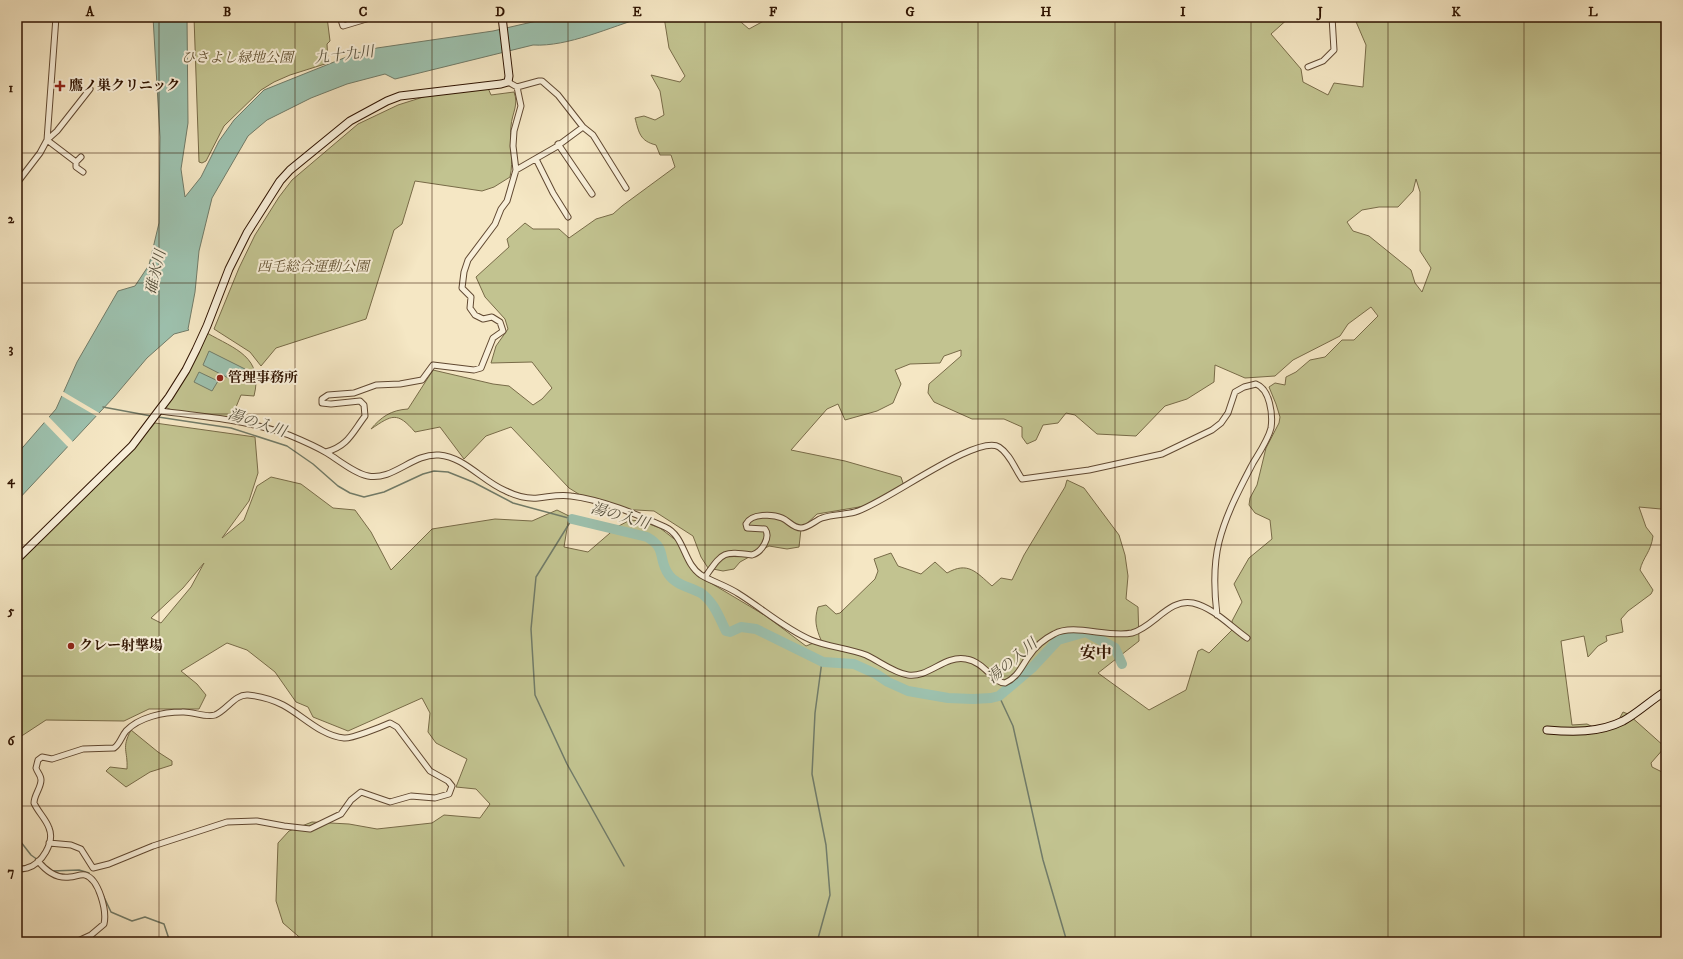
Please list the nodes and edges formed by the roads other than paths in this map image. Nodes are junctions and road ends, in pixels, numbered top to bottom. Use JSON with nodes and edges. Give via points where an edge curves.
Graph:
{"nodes":[{"id":1,"x":56,"y":17,"type":"edge"},
{"id":2,"x":340,"y":17,"type":"edge"},
{"id":3,"x":373,"y":17,"type":"edge"},
{"id":4,"x":502,"y":17,"type":"edge"},
{"id":5,"x":1332,"y":17,"type":"edge"},
{"id":6,"x":359,"y":19,"type":"edge"},
{"id":7,"x":1308,"y":67,"type":"dead end"},
{"id":8,"x":508,"y":79,"type":"junction"},
{"id":9,"x":517,"y":87,"type":"junction"},
{"id":10,"x":90,"y":89,"type":"dead end"},
{"id":11,"x":583,"y":127,"type":"junction"},
{"id":12,"x":47,"y":140,"type":"junction"},
{"id":13,"x":558,"y":144,"type":"junction"},
{"id":14,"x":81,"y":157,"type":"dead end"},
{"id":15,"x":536,"y":159,"type":"junction"},
{"id":16,"x":76,"y":162,"type":"junction"},
{"id":17,"x":516,"y":170,"type":"junction"},
{"id":18,"x":83,"y":172,"type":"dead end"},
{"id":19,"x":17,"y":183,"type":"edge"},
{"id":20,"x":626,"y":188,"type":"dead end"},
{"id":21,"x":592,"y":194,"type":"dead end"},
{"id":22,"x":568,"y":217,"type":"dead end"},
{"id":23,"x":17,"y":347,"type":"edge"},
{"id":24,"x":19,"y":370,"type":"edge"},
{"id":25,"x":156,"y":415,"type":"junction"},
{"id":26,"x":326,"y":452,"type":"junction"},
{"id":27,"x":17,"y":559,"type":"edge"},
{"id":28,"x":705,"y":577,"type":"junction"},
{"id":29,"x":1217,"y":615,"type":"junction"},
{"id":30,"x":1247,"y":638,"type":"dead end"},
{"id":31,"x":1666,"y":691,"type":"edge"},
{"id":32,"x":1547,"y":730,"type":"dead end"},
{"id":33,"x":49,"y":843,"type":"junction"},
{"id":34,"x":38,"y":861,"type":"junction"},
{"id":35,"x":17,"y":869,"type":"edge"},
{"id":36,"x":81,"y":942,"type":"edge"}],
"edges":[{"from":1,"to":12,"type":"street"},
{"from":2,"to":6,"type":"street","via":[[343,26]]},
{"from":3,"to":6,"type":"street"},
{"from":4,"to":8,"type":"street"},
{"from":5,"to":7,"type":"street","via":[[1334,50],[1323,61]]},
{"from":8,"to":9,"type":"street"},
{"from":8,"to":25,"type":"street","via":[[501,84],[400,96],[387,101],[350,121],[290,170],[246,233],[186,370]]},
{"from":9,"to":11,"type":"street","via":[[542,81],[558,94]]},
{"from":9,"to":17,"type":"street","via":[[520,106],[513,146]]},
{"from":10,"to":12,"type":"street"},
{"from":11,"to":13,"type":"street"},
{"from":11,"to":20,"type":"street","via":[[598,142]]},
{"from":12,"to":16,"type":"street"},
{"from":12,"to":19,"type":"street"},
{"from":13,"to":15,"type":"street"},
{"from":13,"to":21,"type":"street"},
{"from":14,"to":16,"type":"street"},
{"from":15,"to":17,"type":"street"},
{"from":15,"to":22,"type":"street"},
{"from":16,"to":18,"type":"street","via":[[76,167]]},
{"from":17,"to":26,"type":"street","via":[[507,201],[495,224],[468,260],[464,272],[462,288],[471,297],[470,308],[475,315],[483,319],[492,317],[500,322],[503,331],[493,338],[482,368],[474,370],[433,366],[422,380],[376,385],[354,393],[328,395],[322,399],[322,403],[360,401],[364,405],[365,416],[347,441],[337,449]]},
{"from":23,"to":24,"type":"street"},
{"from":25,"to":26,"type":"street","via":[[257,424]]},
{"from":25,"to":27,"type":"street","via":[[110,469]]},
{"from":26,"to":28,"type":"street","via":[[365,476],[378,477],[424,457],[446,456],[512,494],[531,498],[571,496],[598,502],[674,532],[692,567]]},
{"from":28,"to":29,"type":"street","via":[[740,594],[799,634],[817,642],[867,656],[907,675],[923,673],[960,658],[977,662],[1001,683],[1016,676],[1036,647],[1046,638],[1063,630],[1116,634],[1134,632],[1148,626],[1170,607],[1187,602],[1199,605]]},
{"from":28,"to":29,"type":"street","via":[[726,554],[738,552],[752,555],[761,549],[768,534],[765,529],[747,528],[749,519],[760,516],[776,517],[795,527],[804,528],[823,517],[856,512],[968,452],[991,445],[1003,450],[1022,479],[1089,470],[1146,458],[1171,450],[1222,423],[1235,392],[1256,384],[1262,388],[1270,406],[1271,428],[1224,525],[1215,564]]},
{"from":29,"to":30,"type":"street"},
{"from":31,"to":32,"type":"street","via":[[1613,725],[1597,730]]},
{"from":33,"to":33,"type":"street","via":[[81,849],[93,868],[227,822],[257,822],[310,829],[341,814],[351,800],[361,792],[390,802],[411,796],[446,796],[452,786],[448,780],[430,771],[396,727],[390,723],[344,738],[328,733],[282,704],[247,694],[241,695],[219,713],[212,715],[170,712],[144,720],[125,732],[114,748],[82,749],[52,759],[42,757],[38,760],[36,768],[41,782],[34,803],[49,825]]},
{"from":33,"to":34,"type":"street"},
{"from":34,"to":35,"type":"street","via":[[27,868]]},
{"from":34,"to":36,"type":"street","via":[[57,876],[68,878],[81,874],[89,877],[102,898],[105,908],[104,924],[91,935],[78,941]]}]}
